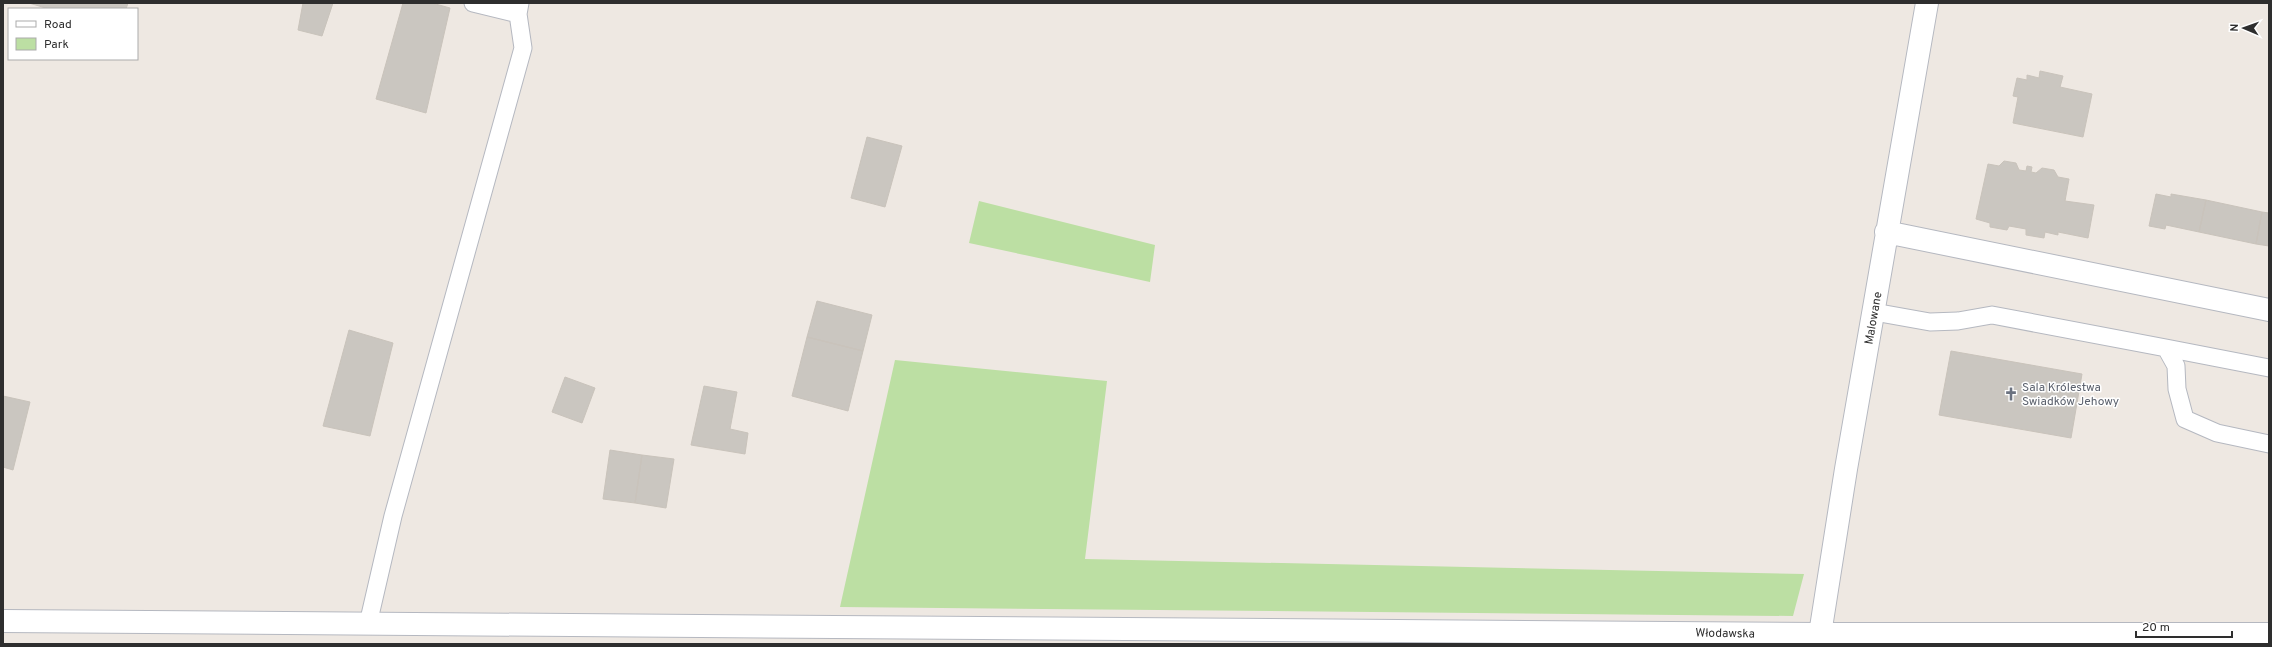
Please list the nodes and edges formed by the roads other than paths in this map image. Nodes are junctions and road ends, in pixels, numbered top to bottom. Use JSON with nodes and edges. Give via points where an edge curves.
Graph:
{"nodes":[{"id":1,"x":473,"y":3,"type":"edge"},
{"id":2,"x":1926,"y":3,"type":"edge"},
{"id":3,"x":519,"y":9,"type":"edge"},
{"id":4,"x":1886,"y":232,"type":"junction"},
{"id":5,"x":2269,"y":310,"type":"edge"},
{"id":6,"x":1874,"y":312,"type":"junction"},
{"id":7,"x":2166,"y":348,"type":"junction"},
{"id":8,"x":2269,"y":368,"type":"edge"},
{"id":9,"x":2269,"y":444,"type":"edge"},
{"id":10,"x":3,"y":621,"type":"edge"},
{"id":11,"x":368,"y":624,"type":"junction"},
{"id":12,"x":1820,"y":634,"type":"junction"},
{"id":13,"x":2269,"y":634,"type":"edge"}],
"edges":[{"from":1,"to":3,"type":"lane"},
{"from":2,"to":4,"type":"main road","name":"Malowane"},
{"from":3,"to":11,"type":"lane","via":[[523,48],[393,516]]},
{"from":4,"to":5,"type":"main road"},
{"from":4,"to":6,"type":"main road","name":"Malowane"},
{"from":6,"to":7,"type":"lane","via":[[1930,322],[1992,316]]},
{"from":6,"to":12,"type":"main road","name":"Malowane"},
{"from":7,"to":8,"type":"lane"},
{"from":7,"to":9,"type":"lane","via":[[2176,366],[2177,389],[2185,419],[2217,433]]},
{"from":10,"to":11,"type":"main road","name":"Włodawska"},
{"from":11,"to":12,"type":"main road","name":"Włodawska"},
{"from":12,"to":13,"type":"main road","name":"Włodawska"}]}
